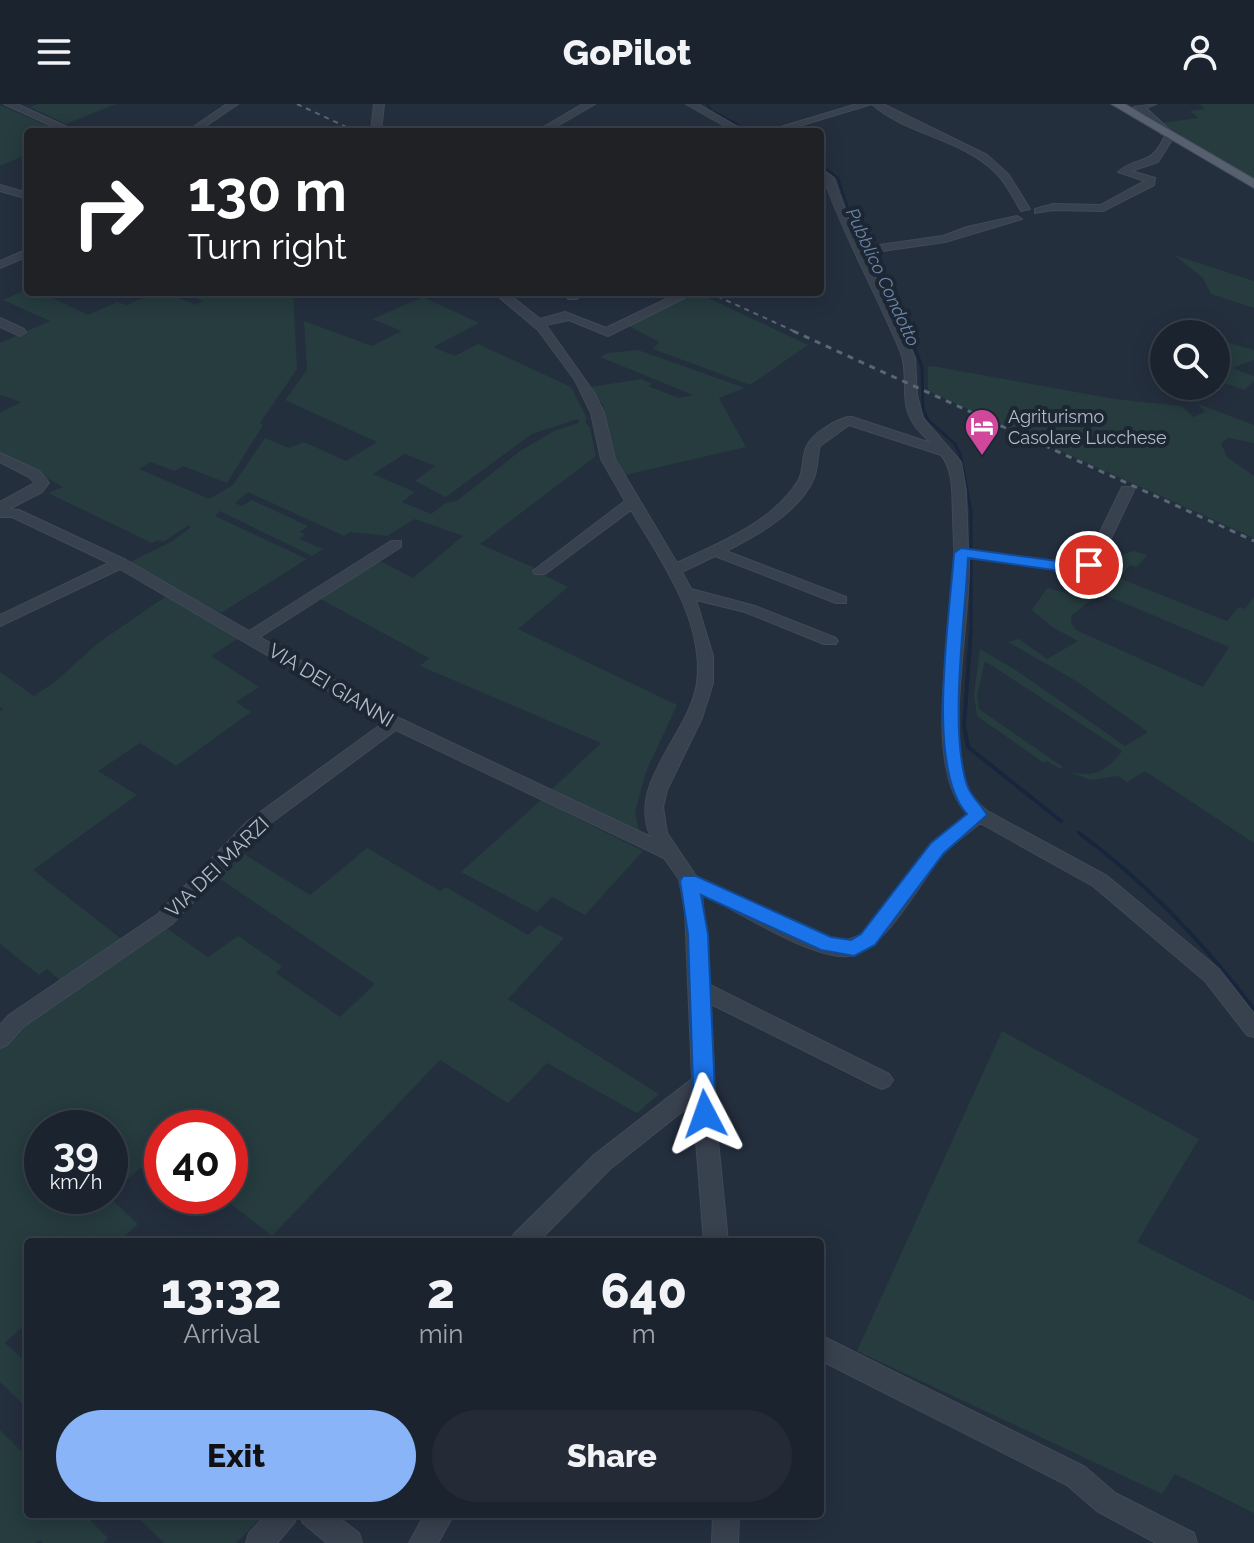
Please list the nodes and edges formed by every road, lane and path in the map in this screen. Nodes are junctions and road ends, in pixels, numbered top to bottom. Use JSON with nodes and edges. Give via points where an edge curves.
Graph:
{"nodes":[{"id":1,"x":9,"y":104,"type":"edge"},
{"id":2,"x":233,"y":104,"type":"edge"},
{"id":3,"x":379,"y":104,"type":"edge"},
{"id":4,"x":590,"y":104,"type":"edge"},
{"id":5,"x":691,"y":104,"type":"edge"},
{"id":6,"x":867,"y":104,"type":"edge"},
{"id":7,"x":877,"y":104,"type":"edge"},
{"id":8,"x":1117,"y":104,"type":"edge"},
{"id":9,"x":1151,"y":104,"type":"edge"},
{"id":10,"x":64,"y":128,"type":"edge"},
{"id":11,"x":200,"y":128,"type":"edge"},
{"id":12,"x":376,"y":128,"type":"edge"},
{"id":13,"x":547,"y":128,"type":"edge"},
{"id":14,"x":748,"y":128,"type":"edge"},
{"id":15,"x":762,"y":128,"type":"edge"},
{"id":16,"x":1167,"y":133,"type":"junction"},
{"id":17,"x":824,"y":174,"type":"edge"},
{"id":18,"x":1254,"y":184,"type":"edge"},
{"id":19,"x":0,"y":188,"type":"edge"},
{"id":20,"x":24,"y":195,"type":"edge"},
{"id":21,"x":1021,"y":214,"type":"junction"},
{"id":22,"x":868,"y":250,"type":"junction"},
{"id":23,"x":24,"y":254,"type":"edge"},
{"id":24,"x":0,"y":265,"type":"edge"},
{"id":25,"x":504,"y":296,"type":"edge"},
{"id":26,"x":682,"y":296,"type":"edge"},
{"id":27,"x":0,"y":322,"type":"edge"},
{"id":28,"x":540,"y":323,"type":"junction"},
{"id":29,"x":20,"y":332,"type":"dead end"},
{"id":30,"x":948,"y":453,"type":"junction"},
{"id":31,"x":0,"y":457,"type":"edge"},
{"id":32,"x":1127,"y":490,"type":"dead end"},
{"id":33,"x":631,"y":503,"type":"junction"},
{"id":34,"x":0,"y":511,"type":"edge"},
{"id":35,"x":396,"y":544,"type":"dead end"},
{"id":36,"x":714,"y":551,"type":"junction"},
{"id":37,"x":971,"y":554,"type":"junction"},
{"id":38,"x":121,"y":563,"type":"junction"},
{"id":39,"x":540,"y":571,"type":"dead end"},
{"id":40,"x":673,"y":571,"type":"junction"},
{"id":41,"x":687,"y":593,"type":"junction"},
{"id":42,"x":841,"y":600,"type":"dead end"},
{"id":43,"x":0,"y":621,"type":"edge"},
{"id":44,"x":250,"y":637,"type":"junction"},
{"id":45,"x":830,"y":641,"type":"dead end"},
{"id":46,"x":395,"y":723,"type":"junction"},
{"id":47,"x":978,"y":815,"type":"junction"},
{"id":48,"x":667,"y":852,"type":"junction"},
{"id":49,"x":690,"y":881,"type":"junction"},
{"id":50,"x":699,"y":989,"type":"junction"},
{"id":51,"x":1254,"y":1029,"type":"edge"},
{"id":52,"x":0,"y":1039,"type":"edge"},
{"id":53,"x":882,"y":1080,"type":"dead end"},
{"id":54,"x":703,"y":1083,"type":"junction"},
{"id":55,"x":533,"y":1238,"type":"edge"},
{"id":56,"x":716,"y":1238,"type":"edge"},
{"id":57,"x":824,"y":1349,"type":"edge"},
{"id":58,"x":281,"y":1518,"type":"edge"},
{"id":59,"x":317,"y":1518,"type":"edge"},
{"id":60,"x":438,"y":1518,"type":"edge"},
{"id":61,"x":726,"y":1518,"type":"edge"},
{"id":62,"x":259,"y":1543,"type":"edge"},
{"id":63,"x":349,"y":1543,"type":"edge"},
{"id":64,"x":422,"y":1543,"type":"edge"},
{"id":65,"x":725,"y":1543,"type":"edge"},
{"id":66,"x":1184,"y":1543,"type":"edge"}],
"edges":[{"from":1,"to":10,"type":"street"},
{"from":2,"to":11,"type":"street"},
{"from":3,"to":12,"type":"street"},
{"from":4,"to":13,"type":"street"},
{"from":5,"to":14,"type":"street"},
{"from":6,"to":15,"type":"street"},
{"from":7,"to":21,"type":"street","via":[[982,156],[1010,183]]},
{"from":8,"to":16,"type":"main road"},
{"from":9,"to":16,"type":"street","via":[[1139,107]]},
{"from":16,"to":18,"type":"main road"},
{"from":16,"to":21,"type":"street","via":[[1160,156],[1123,172],[1150,183],[1103,208],[1053,207]]},
{"from":17,"to":22,"type":"street","via":[[843,218]]},
{"from":19,"to":20,"type":"street"},
{"from":21,"to":22,"type":"street","via":[[945,239]]},
{"from":22,"to":30,"type":"street","via":[[909,358],[917,419]]},
{"from":23,"to":24,"type":"street"},
{"from":25,"to":28,"type":"street"},
{"from":26,"to":28,"type":"street","via":[[608,332],[565,316]]},
{"from":27,"to":29,"type":"street"},
{"from":28,"to":33,"type":"street","via":[[595,407],[606,455]]},
{"from":30,"to":36,"type":"street","via":[[847,420],[814,444],[806,481],[776,512],[746,536]]},
{"from":30,"to":37,"type":"street"},
{"from":31,"to":34,"type":"street","via":[[42,483]]},
{"from":32,"to":37,"type":"street","via":[[1095,557],[1083,569]]},
{"from":33,"to":39,"type":"street"},
{"from":33,"to":40,"type":"street"},
{"from":34,"to":38,"type":"street","name":"VIA DEI GIANNI"},
{"from":35,"to":44,"type":"street"},
{"from":36,"to":40,"type":"street"},
{"from":36,"to":42,"type":"street"},
{"from":37,"to":47,"type":"street","via":[[950,733],[957,784]]},
{"from":38,"to":43,"type":"street"},
{"from":38,"to":44,"type":"street","name":"VIA DEI GIANNI"},
{"from":40,"to":41,"type":"street"},
{"from":41,"to":45,"type":"street","via":[[750,609]]},
{"from":41,"to":48,"type":"street","via":[[706,681],[702,701],[659,789],[655,824]]},
{"from":44,"to":46,"type":"street","name":"VIA DEI GIANNI"},
{"from":46,"to":48,"type":"street","name":"VIA DEI GIANNI"},
{"from":46,"to":52,"type":"street","name":"VIA DEI MARZI","via":[[254,826],[165,919],[16,1021]]},
{"from":47,"to":49,"type":"street","via":[[938,848],[868,940],[854,948],[809,937]]},
{"from":47,"to":51,"type":"street","via":[[1100,881],[1212,975]]},
{"from":48,"to":49,"type":"street"},
{"from":49,"to":50,"type":"street"},
{"from":50,"to":53,"type":"street"},
{"from":50,"to":54,"type":"street"},
{"from":54,"to":55,"type":"street","via":[[602,1162]]},
{"from":54,"to":56,"type":"street"},
{"from":57,"to":66,"type":"street","via":[[1076,1476],[1106,1502]]},
{"from":58,"to":62,"type":"street"},
{"from":59,"to":63,"type":"street"},
{"from":60,"to":64,"type":"street"},
{"from":61,"to":65,"type":"street"}]}
